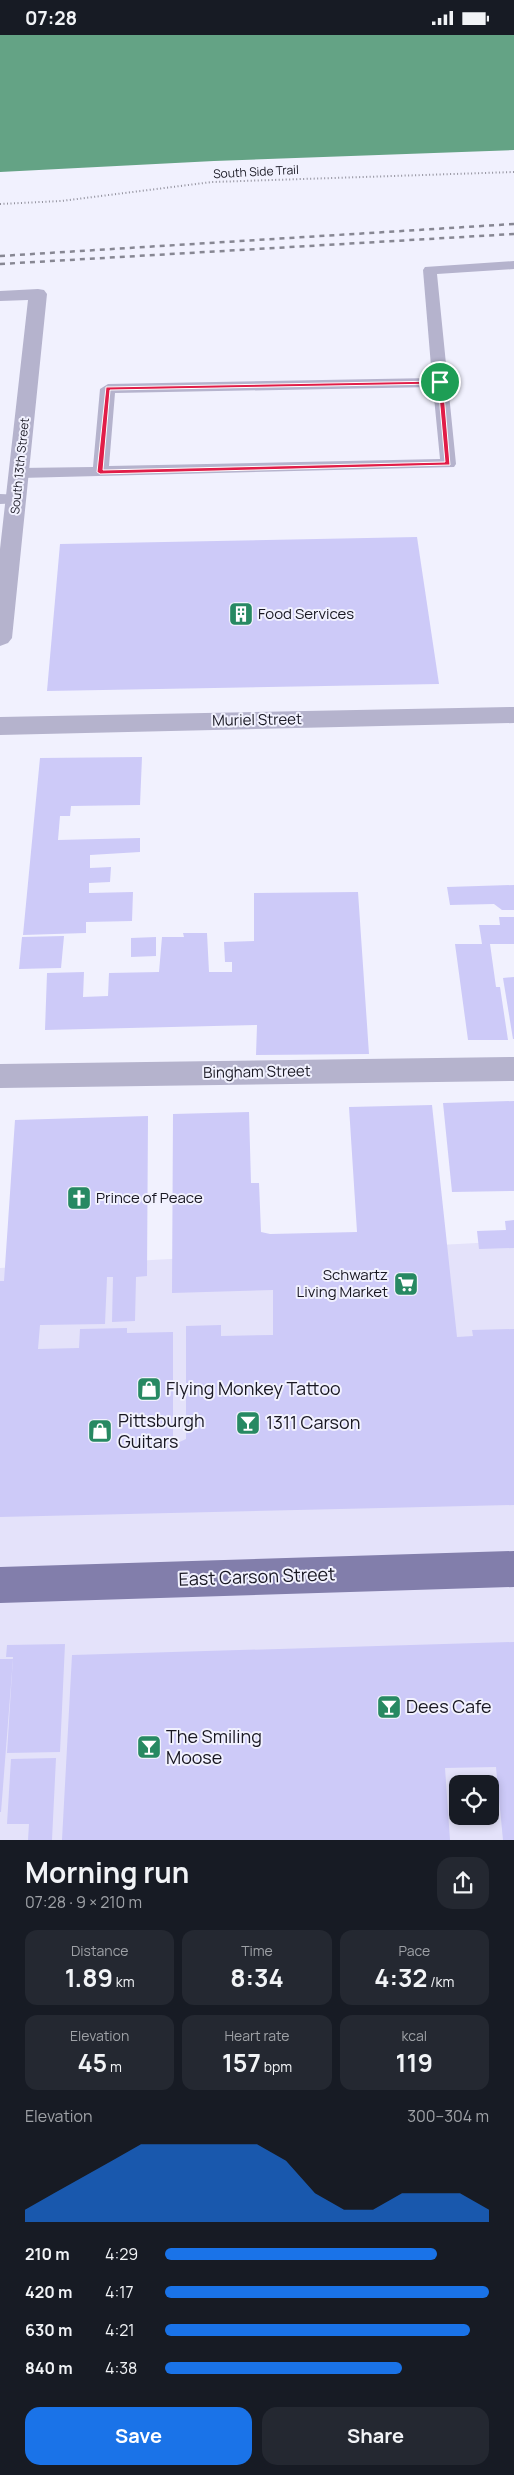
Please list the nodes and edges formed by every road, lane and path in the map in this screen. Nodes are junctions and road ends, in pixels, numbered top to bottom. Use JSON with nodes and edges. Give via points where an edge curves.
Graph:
{"nodes":[{"id":1,"x":514,"y":171,"type":"edge"},
{"id":2,"x":0,"y":204,"type":"edge"},
{"id":3,"x":514,"y":265,"type":"edge"},
{"id":4,"x":0,"y":296,"type":"edge"},
{"id":5,"x":440,"y":382,"type":"junction"},
{"id":6,"x":100,"y":472,"type":"junction"},
{"id":7,"x":20,"y":473,"type":"junction"},
{"id":8,"x":9,"y":499,"type":"edge"},
{"id":9,"x":0,"y":639,"type":"edge"},
{"id":10,"x":514,"y":715,"type":"edge"},
{"id":11,"x":0,"y":726,"type":"edge"},
{"id":12,"x":514,"y":1069,"type":"edge"},
{"id":13,"x":0,"y":1075,"type":"edge"},
{"id":14,"x":514,"y":1569,"type":"edge"},
{"id":15,"x":0,"y":1585,"type":"edge"}],
"edges":[{"from":1,"to":2,"type":"path","name":"South Side Trail","via":[[212,182],[61,201]]},
{"from":3,"to":5,"type":"lane","via":[[430,270]]},
{"from":4,"to":7,"type":"street","name":"South 13th Street","via":[[38,294]]},
{"from":5,"to":6,"type":"lane","via":[[108,389]]},
{"from":5,"to":6,"type":"lane","via":[[448,464]]},
{"from":6,"to":7,"type":"lane"},
{"from":7,"to":8,"type":"street","name":"South 13th Street"},
{"from":8,"to":9,"type":"street","name":"South 13th Street"},
{"from":10,"to":11,"type":"street","name":"Muriel Street"},
{"from":12,"to":13,"type":"street","name":"Bingham Street"},
{"from":14,"to":15,"type":"main road","name":"East Carson Street"}]}
